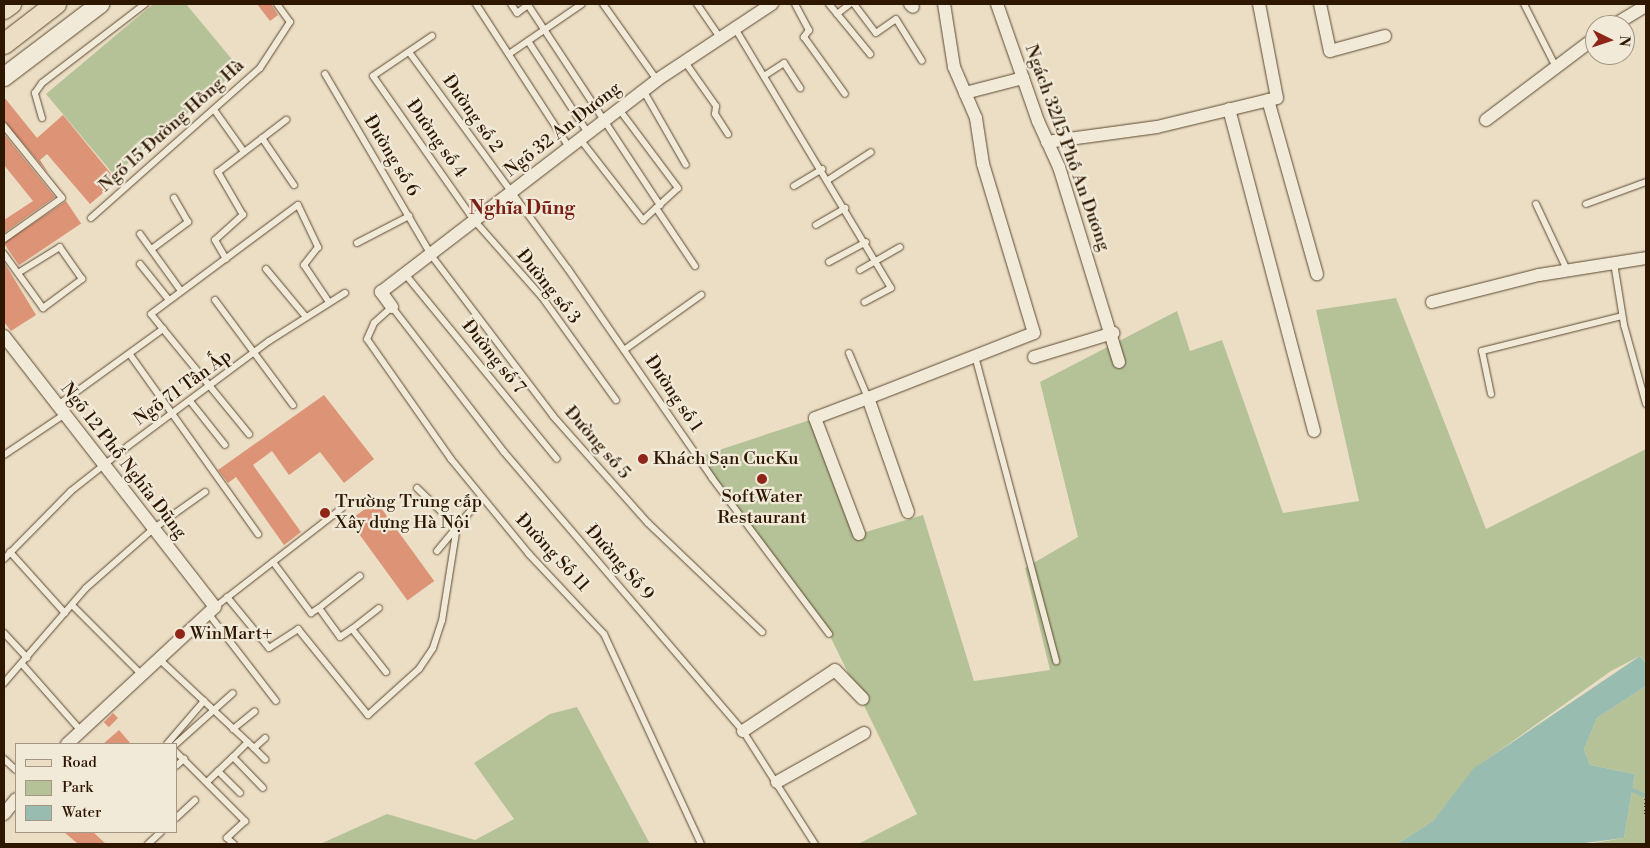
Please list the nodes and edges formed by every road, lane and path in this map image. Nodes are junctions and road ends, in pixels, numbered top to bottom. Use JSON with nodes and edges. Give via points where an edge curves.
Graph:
{"nodes":[{"id":1,"x":11,"y":4,"type":"edge"},
{"id":2,"x":56,"y":4,"type":"edge"},
{"id":3,"x":100,"y":4,"type":"edge"},
{"id":4,"x":145,"y":4,"type":"edge"},
{"id":5,"x":277,"y":4,"type":"edge"},
{"id":6,"x":476,"y":4,"type":"edge"},
{"id":7,"x":511,"y":4,"type":"edge"},
{"id":8,"x":582,"y":4,"type":"edge"},
{"id":9,"x":603,"y":4,"type":"edge"},
{"id":10,"x":697,"y":4,"type":"edge"},
{"id":11,"x":772,"y":4,"type":"edge"},
{"id":12,"x":795,"y":4,"type":"edge"},
{"id":13,"x":829,"y":4,"type":"edge"},
{"id":14,"x":852,"y":4,"type":"edge"},
{"id":15,"x":944,"y":4,"type":"edge"},
{"id":16,"x":997,"y":4,"type":"edge"},
{"id":17,"x":1259,"y":4,"type":"edge"},
{"id":18,"x":1320,"y":4,"type":"edge"},
{"id":19,"x":1524,"y":4,"type":"edge"},
{"id":20,"x":1646,"y":6,"type":"edge"},
{"id":21,"x":4,"y":10,"type":"edge"},
{"id":22,"x":837,"y":14,"type":"junction"},
{"id":23,"x":1631,"y":15,"type":"edge"},
{"id":24,"x":544,"y":29,"type":"junction"},
{"id":25,"x":736,"y":30,"type":"junction"},
{"id":26,"x":432,"y":36,"type":"dead end"},
{"id":27,"x":1385,"y":36,"type":"dead end"},
{"id":28,"x":721,"y":39,"type":"junction"},
{"id":29,"x":528,"y":41,"type":"junction"},
{"id":30,"x":4,"y":44,"type":"edge"},
{"id":31,"x":1585,"y":45,"type":"edge"},
{"id":32,"x":409,"y":52,"type":"junction"},
{"id":33,"x":509,"y":54,"type":"junction"},
{"id":34,"x":870,"y":54,"type":"dead end"},
{"id":35,"x":922,"y":61,"type":"dead end"},
{"id":36,"x":685,"y":62,"type":"junction"},
{"id":37,"x":1556,"y":66,"type":"junction"},
{"id":38,"x":325,"y":74,"type":"dead end"},
{"id":39,"x":764,"y":76,"type":"junction"},
{"id":40,"x":4,"y":77,"type":"edge"},
{"id":41,"x":1023,"y":78,"type":"junction"},
{"id":42,"x":657,"y":80,"type":"junction"},
{"id":43,"x":800,"y":88,"type":"dead end"},
{"id":44,"x":643,"y":90,"type":"junction"},
{"id":45,"x":965,"y":93,"type":"junction"},
{"id":46,"x":846,"y":94,"type":"dead end"},
{"id":47,"x":1268,"y":100,"type":"junction"},
{"id":48,"x":619,"y":109,"type":"junction"},
{"id":49,"x":1229,"y":109,"type":"junction"},
{"id":50,"x":216,"y":110,"type":"junction"},
{"id":51,"x":42,"y":118,"type":"dead end"},
{"id":52,"x":286,"y":120,"type":"dead end"},
{"id":53,"x":606,"y":120,"type":"junction"},
{"id":54,"x":1486,"y":120,"type":"dead end"},
{"id":55,"x":4,"y":126,"type":"edge"},
{"id":56,"x":728,"y":134,"type":"dead end"},
{"id":57,"x":584,"y":136,"type":"junction"},
{"id":58,"x":262,"y":138,"type":"junction"},
{"id":59,"x":1047,"y":142,"type":"junction"},
{"id":60,"x":569,"y":147,"type":"junction"},
{"id":61,"x":244,"y":152,"type":"junction"},
{"id":62,"x":871,"y":152,"type":"dead end"},
{"id":63,"x":686,"y":165,"type":"dead end"},
{"id":64,"x":822,"y":169,"type":"junction"},
{"id":65,"x":828,"y":180,"type":"junction"},
{"id":66,"x":1646,"y":182,"type":"edge"},
{"id":67,"x":294,"y":185,"type":"dead end"},
{"id":68,"x":794,"y":186,"type":"dead end"},
{"id":69,"x":510,"y":194,"type":"junction"},
{"id":70,"x":174,"y":198,"type":"dead end"},
{"id":71,"x":1536,"y":204,"type":"dead end"},
{"id":72,"x":1586,"y":204,"type":"dead end"},
{"id":73,"x":658,"y":207,"type":"junction"},
{"id":74,"x":846,"y":208,"type":"junction"},
{"id":75,"x":409,"y":216,"type":"junction"},
{"id":76,"x":91,"y":218,"type":"dead end"},
{"id":77,"x":473,"y":220,"type":"junction"},
{"id":78,"x":816,"y":225,"type":"dead end"},
{"id":79,"x":140,"y":234,"type":"dead end"},
{"id":80,"x":4,"y":239,"type":"edge"},
{"id":81,"x":866,"y":242,"type":"junction"},
{"id":82,"x":357,"y":243,"type":"dead end"},
{"id":83,"x":900,"y":247,"type":"dead end"},
{"id":84,"x":153,"y":248,"type":"junction"},
{"id":85,"x":4,"y":254,"type":"edge"},
{"id":86,"x":431,"y":255,"type":"junction"},
{"id":87,"x":226,"y":258,"type":"junction"},
{"id":88,"x":1646,"y":258,"type":"edge"},
{"id":89,"x":876,"y":261,"type":"junction"},
{"id":90,"x":829,"y":262,"type":"dead end"},
{"id":91,"x":1614,"y":263,"type":"junction"},
{"id":92,"x":140,"y":264,"type":"dead end"},
{"id":93,"x":695,"y":266,"type":"dead end"},
{"id":94,"x":266,"y":269,"type":"dead end"},
{"id":95,"x":860,"y":270,"type":"dead end"},
{"id":96,"x":1567,"y":270,"type":"junction"},
{"id":97,"x":18,"y":273,"type":"junction"},
{"id":98,"x":405,"y":274,"type":"junction"},
{"id":99,"x":1317,"y":274,"type":"dead end"},
{"id":100,"x":180,"y":292,"type":"junction"},
{"id":101,"x":344,"y":293,"type":"dead end"},
{"id":102,"x":701,"y":295,"type":"dead end"},
{"id":103,"x":169,"y":300,"type":"junction"},
{"id":104,"x":215,"y":300,"type":"dead end"},
{"id":105,"x":329,"y":302,"type":"junction"},
{"id":106,"x":865,"y":302,"type":"dead end"},
{"id":107,"x":1432,"y":302,"type":"dead end"},
{"id":108,"x":392,"y":308,"type":"junction"},
{"id":109,"x":1622,"y":316,"type":"junction"},
{"id":110,"x":306,"y":317,"type":"junction"},
{"id":111,"x":163,"y":329,"type":"junction"},
{"id":112,"x":1113,"y":333,"type":"junction"},
{"id":113,"x":4,"y":336,"type":"edge"},
{"id":114,"x":624,"y":350,"type":"junction"},
{"id":115,"x":849,"y":353,"type":"dead end"},
{"id":116,"x":255,"y":354,"type":"junction"},
{"id":117,"x":131,"y":356,"type":"junction"},
{"id":118,"x":975,"y":356,"type":"junction"},
{"id":119,"x":1034,"y":357,"type":"dead end"},
{"id":120,"x":1119,"y":362,"type":"dead end"},
{"id":121,"x":210,"y":386,"type":"junction"},
{"id":122,"x":1491,"y":394,"type":"dead end"},
{"id":123,"x":868,"y":398,"type":"junction"},
{"id":124,"x":616,"y":400,"type":"dead end"},
{"id":125,"x":190,"y":401,"type":"junction"},
{"id":126,"x":1646,"y":404,"type":"edge"},
{"id":127,"x":293,"y":405,"type":"dead end"},
{"id":128,"x":62,"y":410,"type":"junction"},
{"id":129,"x":171,"y":415,"type":"junction"},
{"id":130,"x":1314,"y":430,"type":"dead end"},
{"id":131,"x":249,"y":434,"type":"dead end"},
{"id":132,"x":225,"y":445,"type":"dead end"},
{"id":133,"x":4,"y":455,"type":"edge"},
{"id":134,"x":557,"y":459,"type":"dead end"},
{"id":135,"x":103,"y":466,"type":"junction"},
{"id":136,"x":418,"y":488,"type":"dead end"},
{"id":137,"x":205,"y":492,"type":"dead end"},
{"id":138,"x":482,"y":497,"type":"junction"},
{"id":139,"x":342,"y":508,"type":"dead end"},
{"id":140,"x":908,"y":512,"type":"dead end"},
{"id":141,"x":457,"y":523,"type":"junction"},
{"id":142,"x":153,"y":529,"type":"junction"},
{"id":143,"x":258,"y":534,"type":"dead end"},
{"id":144,"x":859,"y":534,"type":"dead end"},
{"id":145,"x":437,"y":551,"type":"dead end"},
{"id":146,"x":10,"y":552,"type":"junction"},
{"id":147,"x":4,"y":559,"type":"edge"},
{"id":148,"x":273,"y":562,"type":"junction"},
{"id":149,"x":360,"y":576,"type":"dead end"},
{"id":150,"x":228,"y":597,"type":"junction"},
{"id":151,"x":72,"y":605,"type":"junction"},
{"id":152,"x":318,"y":608,"type":"junction"},
{"id":153,"x":379,"y":608,"type":"dead end"},
{"id":154,"x":211,"y":610,"type":"junction"},
{"id":155,"x":65,"y":613,"type":"junction"},
{"id":156,"x":352,"y":629,"type":"junction"},
{"id":157,"x":762,"y":632,"type":"dead end"},
{"id":158,"x":4,"y":633,"type":"edge"},
{"id":159,"x":829,"y":634,"type":"dead end"},
{"id":160,"x":159,"y":659,"type":"junction"},
{"id":161,"x":25,"y":661,"type":"junction"},
{"id":162,"x":1056,"y":661,"type":"dead end"},
{"id":163,"x":386,"y":672,"type":"dead end"},
{"id":164,"x":142,"y":675,"type":"junction"},
{"id":165,"x":4,"y":683,"type":"edge"},
{"id":166,"x":233,"y":693,"type":"dead end"},
{"id":167,"x":863,"y":699,"type":"dead end"},
{"id":168,"x":204,"y":701,"type":"junction"},
{"id":169,"x":276,"y":701,"type":"dead end"},
{"id":170,"x":212,"y":709,"type":"junction"},
{"id":171,"x":255,"y":711,"type":"dead end"},
{"id":172,"x":233,"y":728,"type":"junction"},
{"id":173,"x":81,"y":731,"type":"junction"},
{"id":174,"x":743,"y":731,"type":"junction"},
{"id":175,"x":864,"y":733,"type":"dead end"},
{"id":176,"x":265,"y":738,"type":"dead end"},
{"id":177,"x":248,"y":742,"type":"junction"},
{"id":178,"x":68,"y":743,"type":"edge"},
{"id":179,"x":167,"y":743,"type":"edge"},
{"id":180,"x":177,"y":743,"type":"edge"},
{"id":181,"x":254,"y":748,"type":"junction"},
{"id":182,"x":178,"y":754,"type":"edge"},
{"id":183,"x":233,"y":758,"type":"junction"},
{"id":184,"x":265,"y":758,"type":"dead end"},
{"id":185,"x":4,"y":759,"type":"edge"},
{"id":186,"x":184,"y":759,"type":"junction"},
{"id":187,"x":178,"y":764,"type":"edge"},
{"id":188,"x":15,"y":769,"type":"edge"},
{"id":189,"x":218,"y":771,"type":"junction"},
{"id":190,"x":207,"y":782,"type":"junction"},
{"id":191,"x":777,"y":782,"type":"junction"},
{"id":192,"x":263,"y":788,"type":"dead end"},
{"id":193,"x":240,"y":793,"type":"dead end"},
{"id":194,"x":1646,"y":798,"type":"edge"},
{"id":195,"x":195,"y":800,"type":"dead end"},
{"id":196,"x":1646,"y":815,"type":"edge"},
{"id":197,"x":178,"y":816,"type":"edge"},
{"id":198,"x":161,"y":833,"type":"edge"},
{"id":199,"x":151,"y":843,"type":"edge"},
{"id":200,"x":234,"y":844,"type":"edge"},
{"id":201,"x":701,"y":844,"type":"edge"},
{"id":202,"x":815,"y":844,"type":"edge"}],
"edges":[{"from":1,"to":21,"type":"main road"},
{"from":2,"to":30,"type":"main road"},
{"from":3,"to":40,"type":"street"},
{"from":4,"to":51,"type":"lane","via":[[42,83],[35,93]]},
{"from":5,"to":50,"type":"lane","name":"Ngõ 15 Đường Hồng Hà","via":[[290,22],[260,68]]},
{"from":6,"to":33,"type":"lane"},
{"from":7,"to":24,"type":"lane","via":[[517,13],[528,5]]},
{"from":8,"to":24,"type":"lane"},
{"from":9,"to":42,"type":"lane"},
{"from":10,"to":28,"type":"lane"},
{"from":11,"to":25,"type":"street","name":"Ngõ 32 An Dương"},
{"from":12,"to":46,"type":"lane","via":[[809,30],[804,37]]},
{"from":13,"to":22,"type":"lane"},
{"from":14,"to":22,"type":"lane"},
{"from":14,"to":35,"type":"lane","via":[[876,33],[896,19]]},
{"from":15,"to":45,"type":"street","via":[[954,67]]},
{"from":16,"to":41,"type":"street","name":"Ngách 32/15 Phố An Dương"},
{"from":17,"to":47,"type":"street","via":[[1279,90],[1277,98]]},
{"from":18,"to":27,"type":"street","via":[[1330,51]]},
{"from":19,"to":37,"type":"lane"},
{"from":20,"to":23,"type":"street"},
{"from":22,"to":34,"type":"lane"},
{"from":24,"to":29,"type":"lane"},
{"from":24,"to":53,"type":"lane"},
{"from":25,"to":28,"type":"street","name":"Ngõ 32 An Dương"},
{"from":25,"to":39,"type":"lane"},
{"from":26,"to":32,"type":"lane"},
{"from":28,"to":36,"type":"street","name":"Ngõ 32 An Dương"},
{"from":29,"to":33,"type":"lane"},
{"from":29,"to":57,"type":"lane"},
{"from":31,"to":37,"type":"street"},
{"from":32,"to":69,"type":"lane","name":"Đường số 2"},
{"from":32,"to":77,"type":"lane","name":"Đường số 4","via":[[373,76]]},
{"from":33,"to":60,"type":"lane"},
{"from":36,"to":42,"type":"street","name":"Ngõ 32 An Dương"},
{"from":36,"to":56,"type":"lane","via":[[716,106],[715,114]]},
{"from":37,"to":54,"type":"street"},
{"from":38,"to":75,"type":"lane","name":"Đường số 6"},
{"from":39,"to":43,"type":"lane","via":[[784,63]]},
{"from":39,"to":64,"type":"lane"},
{"from":41,"to":45,"type":"street"},
{"from":41,"to":59,"type":"street","name":"Ngách 32/15 Phố An Dương"},
{"from":42,"to":44,"type":"street","name":"Ngõ 32 An Dương"},
{"from":44,"to":48,"type":"street","name":"Ngõ 32 An Dương"},
{"from":44,"to":63,"type":"lane"},
{"from":45,"to":118,"type":"street","via":[[976,118],[983,164],[1034,333]]},
{"from":47,"to":49,"type":"street"},
{"from":47,"to":99,"type":"street"},
{"from":48,"to":53,"type":"street","name":"Ngõ 32 An Dương"},
{"from":48,"to":73,"type":"lane","via":[[678,188]]},
{"from":49,"to":59,"type":"street","via":[[1157,127]]},
{"from":49,"to":130,"type":"street"},
{"from":50,"to":61,"type":"lane"},
{"from":50,"to":76,"type":"lane","name":"Ngõ 15 Đường Hồng Hà"},
{"from":52,"to":58,"type":"lane"},
{"from":53,"to":57,"type":"street","name":"Ngõ 32 An Dương"},
{"from":53,"to":73,"type":"lane"},
{"from":55,"to":80,"type":"lane","via":[[62,198]]},
{"from":57,"to":60,"type":"street","name":"Ngõ 32 An Dương"},
{"from":57,"to":73,"type":"lane","via":[[643,220]]},
{"from":58,"to":61,"type":"lane"},
{"from":58,"to":67,"type":"lane"},
{"from":59,"to":112,"type":"street","name":"Ngách 32/15 Phố An Dương"},
{"from":60,"to":69,"type":"street","name":"Ngõ 32 An Dương"},
{"from":61,"to":87,"type":"lane","via":[[218,172],[243,215],[215,240]]},
{"from":62,"to":65,"type":"lane"},
{"from":64,"to":65,"type":"lane"},
{"from":64,"to":68,"type":"lane"},
{"from":65,"to":74,"type":"lane"},
{"from":66,"to":72,"type":"lane"},
{"from":69,"to":77,"type":"street","name":"Ngõ 32 An Dương"},
{"from":69,"to":114,"type":"lane","name":"Đường số 1"},
{"from":70,"to":84,"type":"lane","via":[[188,222]]},
{"from":71,"to":96,"type":"lane"},
{"from":73,"to":93,"type":"lane"},
{"from":74,"to":78,"type":"lane"},
{"from":74,"to":81,"type":"lane"},
{"from":75,"to":82,"type":"lane"},
{"from":75,"to":86,"type":"lane","name":"Đường số 6"},
{"from":77,"to":86,"type":"street","name":"Ngõ 32 An Dương"},
{"from":77,"to":124,"type":"lane","name":"Đường số 3","via":[[542,297]]},
{"from":79,"to":84,"type":"lane"},
{"from":81,"to":89,"type":"lane"},
{"from":81,"to":90,"type":"lane"},
{"from":83,"to":89,"type":"lane"},
{"from":84,"to":100,"type":"lane"},
{"from":85,"to":97,"type":"lane"},
{"from":86,"to":98,"type":"street","name":"Ngõ 32 An Dương"},
{"from":86,"to":157,"type":"lane","name":"Đường số 5","via":[[560,424],[648,523]]},
{"from":87,"to":100,"type":"lane"},
{"from":87,"to":105,"type":"lane","via":[[298,205],[318,247],[304,265]]},
{"from":88,"to":91,"type":"street"},
{"from":89,"to":95,"type":"lane"},
{"from":89,"to":106,"type":"lane","via":[[891,288]]},
{"from":91,"to":96,"type":"street"},
{"from":91,"to":109,"type":"lane"},
{"from":92,"to":103,"type":"lane"},
{"from":94,"to":110,"type":"lane"},
{"from":96,"to":107,"type":"street"},
{"from":97,"to":97,"type":"lane","via":[[43,308],[82,280],[60,247]]},
{"from":98,"to":108,"type":"street","name":"Ngõ 32 An Dương","via":[[380,292]]},
{"from":98,"to":134,"type":"lane","name":"Đường số 7"},
{"from":100,"to":103,"type":"lane"},
{"from":101,"to":105,"type":"lane","name":"Ngõ 71 Tân Ấp"},
{"from":102,"to":114,"type":"lane"},
{"from":103,"to":111,"type":"lane","via":[[151,314]]},
{"from":104,"to":116,"type":"lane"},
{"from":105,"to":110,"type":"lane","name":"Ngõ 71 Tân Ấp"},
{"from":108,"to":138,"type":"lane","name":"Đường Số 11","via":[[374,323],[366,339]]},
{"from":108,"to":174,"type":"lane","name":"Đường Số 9","via":[[504,452]]},
{"from":109,"to":122,"type":"lane","via":[[1482,351]]},
{"from":109,"to":126,"type":"lane"},
{"from":110,"to":116,"type":"lane","name":"Ngõ 71 Tân Ấp"},
{"from":111,"to":117,"type":"lane"},
{"from":111,"to":121,"type":"lane"},
{"from":112,"to":119,"type":"street"},
{"from":112,"to":120,"type":"street","name":"Ngách 32/15 Phố An Dương"},
{"from":113,"to":128,"type":"street","name":"Ngõ 12 Phố Nghĩa Dũng"},
{"from":114,"to":159,"type":"lane","name":"Đường số 1","via":[[712,478]]},
{"from":115,"to":123,"type":"lane"},
{"from":116,"to":121,"type":"lane","name":"Ngõ 71 Tân Ấp"},
{"from":116,"to":127,"type":"lane"},
{"from":117,"to":128,"type":"lane"},
{"from":117,"to":129,"type":"lane"},
{"from":118,"to":123,"type":"street"},
{"from":118,"to":162,"type":"lane"},
{"from":121,"to":125,"type":"lane","name":"Ngõ 71 Tân Ấp"},
{"from":121,"to":131,"type":"lane"},
{"from":123,"to":140,"type":"street"},
{"from":123,"to":144,"type":"street","via":[[816,418]]},
{"from":125,"to":129,"type":"lane","name":"Ngõ 71 Tân Ấp"},
{"from":125,"to":132,"type":"lane"},
{"from":128,"to":133,"type":"lane"},
{"from":128,"to":135,"type":"street","name":"Ngõ 12 Phố Nghĩa Dũng"},
{"from":129,"to":135,"type":"lane","name":"Ngõ 71 Tân Ấp"},
{"from":129,"to":143,"type":"lane"},
{"from":135,"to":142,"type":"street","name":"Ngõ 12 Phố Nghĩa Dũng"},
{"from":135,"to":146,"type":"lane","name":"Ngõ 71 Tân Ấp"},
{"from":136,"to":141,"type":"lane"},
{"from":137,"to":142,"type":"lane"},
{"from":138,"to":141,"type":"lane"},
{"from":138,"to":201,"type":"lane","name":"Đường Số 11","via":[[604,634]]},
{"from":139,"to":148,"type":"lane"},
{"from":141,"to":145,"type":"lane"},
{"from":141,"to":150,"type":"lane","via":[[442,621],[433,648],[419,669],[368,715],[298,629],[269,648]]},
{"from":142,"to":151,"type":"lane"},
{"from":142,"to":154,"type":"street","name":"Ngõ 12 Phố Nghĩa Dũng"},
{"from":146,"to":147,"type":"lane","name":"Ngõ 71 Tân Ấp"},
{"from":146,"to":155,"type":"lane"},
{"from":148,"to":150,"type":"lane"},
{"from":148,"to":152,"type":"lane","via":[[311,613]]},
{"from":149,"to":152,"type":"lane"},
{"from":150,"to":154,"type":"lane"},
{"from":151,"to":155,"type":"lane"},
{"from":151,"to":164,"type":"lane"},
{"from":152,"to":156,"type":"lane","via":[[340,637]]},
{"from":153,"to":156,"type":"lane"},
{"from":154,"to":160,"type":"street"},
{"from":154,"to":169,"type":"lane"},
{"from":155,"to":161,"type":"lane"},
{"from":156,"to":163,"type":"lane"},
{"from":158,"to":161,"type":"lane"},
{"from":160,"to":164,"type":"street"},
{"from":160,"to":168,"type":"lane"},
{"from":161,"to":165,"type":"lane"},
{"from":161,"to":173,"type":"lane"},
{"from":164,"to":173,"type":"street"},
{"from":166,"to":170,"type":"lane"},
{"from":167,"to":174,"type":"street","via":[[836,670]]},
{"from":168,"to":170,"type":"lane"},
{"from":168,"to":179,"type":"lane"},
{"from":170,"to":172,"type":"lane"},
{"from":170,"to":180,"type":"lane"},
{"from":171,"to":172,"type":"lane"},
{"from":172,"to":177,"type":"lane"},
{"from":173,"to":178,"type":"street"},
{"from":174,"to":191,"type":"lane","name":"Đường Số 9"},
{"from":175,"to":191,"type":"street"},
{"from":176,"to":181,"type":"lane"},
{"from":177,"to":181,"type":"lane"},
{"from":177,"to":183,"type":"lane"},
{"from":181,"to":184,"type":"lane"},
{"from":182,"to":186,"type":"lane"},
{"from":183,"to":189,"type":"lane"},
{"from":183,"to":192,"type":"lane"},
{"from":185,"to":188,"type":"lane"},
{"from":186,"to":187,"type":"lane"},
{"from":186,"to":190,"type":"lane"},
{"from":189,"to":190,"type":"lane"},
{"from":189,"to":193,"type":"lane"},
{"from":190,"to":200,"type":"lane","via":[[245,821],[227,838]]},
{"from":191,"to":202,"type":"lane","name":"Đường Số 9"},
{"from":194,"to":196,"type":"path"},
{"from":195,"to":197,"type":"lane"},
{"from":198,"to":199,"type":"lane"}]}
